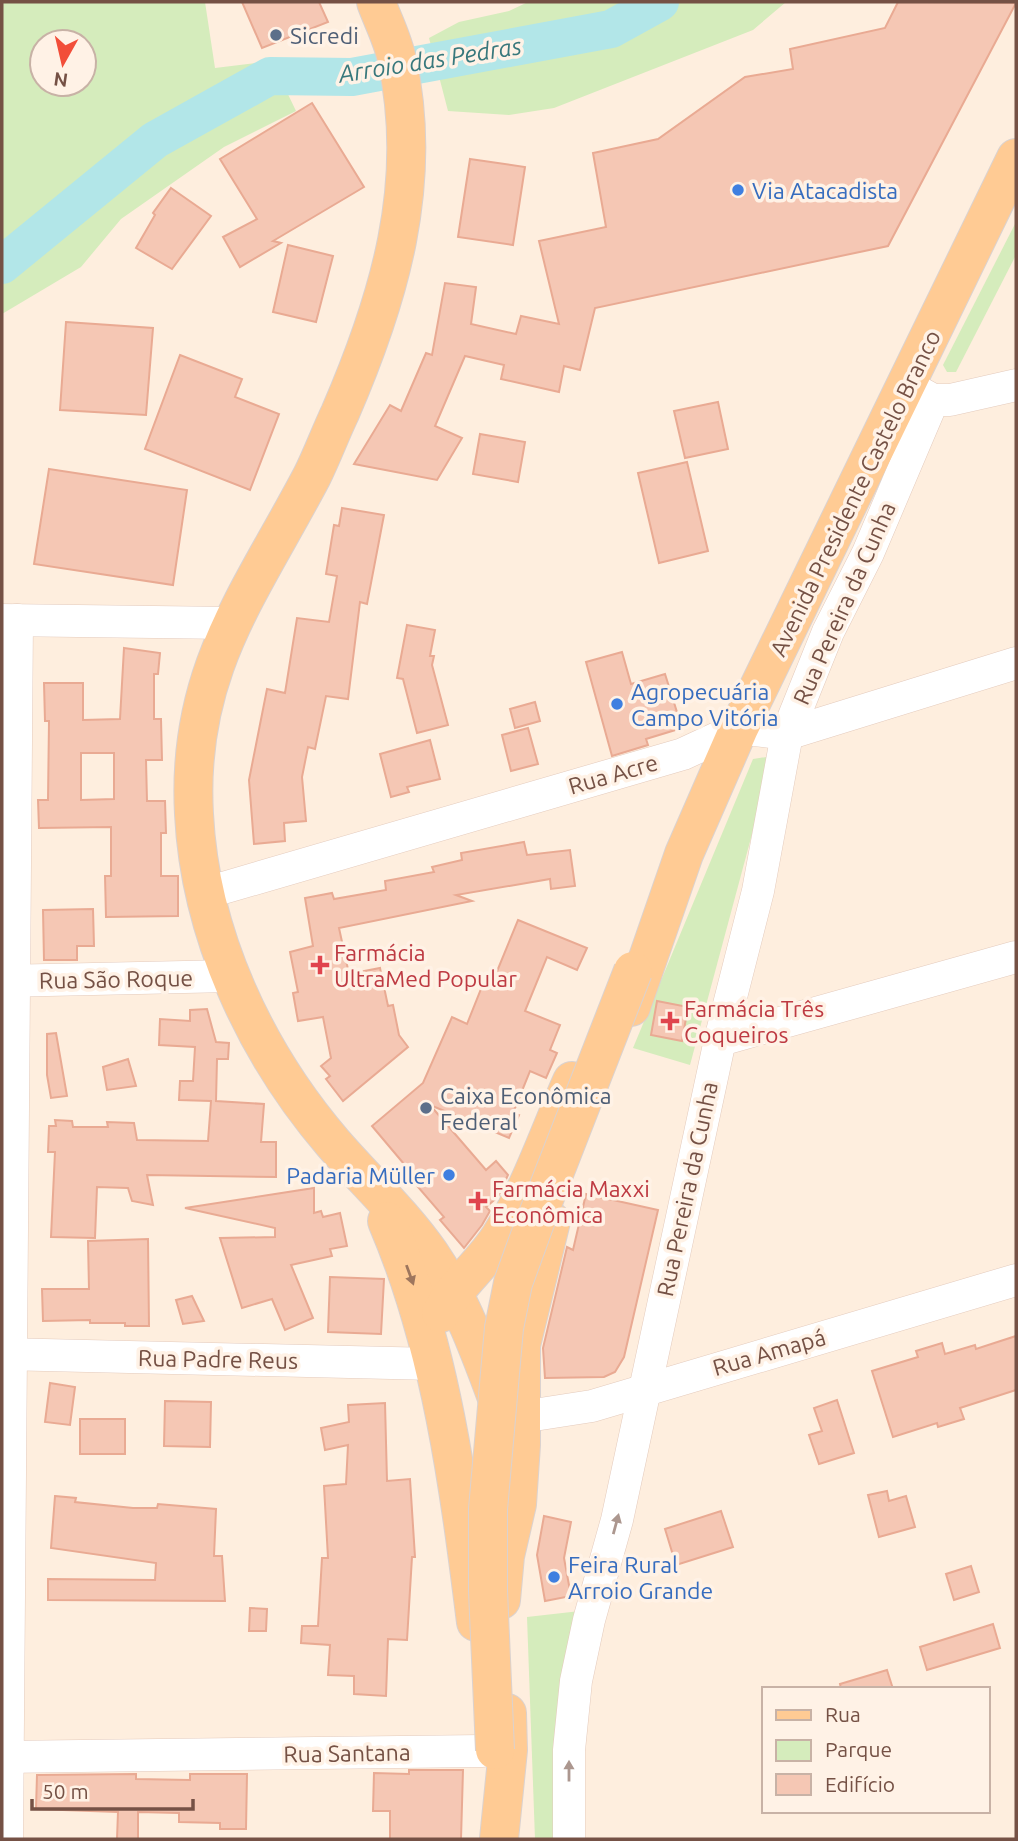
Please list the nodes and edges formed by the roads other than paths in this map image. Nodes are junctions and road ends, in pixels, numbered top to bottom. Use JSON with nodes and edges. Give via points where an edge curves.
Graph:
{"nodes":[{"id":1,"x":376,"y":2,"type":"edge"},
{"id":2,"x":1016,"y":158,"type":"edge"},
{"id":3,"x":1016,"y":209,"type":"edge"},
{"id":4,"x":957,"y":285,"type":"junction"},
{"id":5,"x":1016,"y":384,"type":"edge"},
{"id":6,"x":921,"y":393,"type":"junction"},
{"id":7,"x":9,"y":620,"type":"edge"},
{"id":8,"x":230,"y":623,"type":"junction"},
{"id":9,"x":1016,"y":663,"type":"edge"},
{"id":10,"x":739,"y":728,"type":"junction"},
{"id":11,"x":787,"y":734,"type":"junction"},
{"id":12,"x":684,"y":854,"type":"junction"},
{"id":13,"x":206,"y":893,"type":"junction"},
{"id":14,"x":1016,"y":957,"type":"edge"},
{"id":15,"x":230,"y":976,"type":"junction"},
{"id":16,"x":8,"y":981,"type":"edge"},
{"id":17,"x":720,"y":1040,"type":"junction"},
{"id":18,"x":374,"y":1190,"type":"junction"},
{"id":19,"x":1016,"y":1280,"type":"edge"},
{"id":20,"x":462,"y":1281,"type":"junction"},
{"id":21,"x":524,"y":1320,"type":"junction"},
{"id":22,"x":431,"y":1351,"type":"junction"},
{"id":23,"x":7,"y":1354,"type":"edge"},
{"id":24,"x":643,"y":1389,"type":"junction"},
{"id":25,"x":521,"y":1417,"type":"junction"},
{"id":26,"x":520,"y":1464,"type":"junction"},
{"id":27,"x":456,"y":1484,"type":"junction"},
{"id":28,"x":517,"y":1504,"type":"junction"},
{"id":29,"x":489,"y":1750,"type":"junction"},
{"id":30,"x":5,"y":1757,"type":"edge"},
{"id":31,"x":499,"y":1824,"type":"edge"},
{"id":32,"x":7,"y":1839,"type":"edge"},
{"id":33,"x":569,"y":1839,"type":"edge"}],
"edges":[{"from":1,"to":8,"type":"main road","via":[[396,55],[405,104],[407,167],[390,280],[362,362],[313,473]]},
{"from":2,"to":4,"type":"main road","name":"Avenida Presidente Castelo Branco"},
{"from":3,"to":4,"type":"main road","name":"Avenida Presidente Castelo Branco","via":[[1006,229]]},
{"from":4,"to":6,"type":"main road","name":"Avenida Presidente Castelo Branco"},
{"from":5,"to":6,"type":"street","via":[[950,400]]},
{"from":6,"to":10,"type":"main road","name":"Avenida Presidente Castelo Branco"},
{"from":6,"to":11,"type":"street","name":"Rua Pereira da Cunha","via":[[868,554],[828,632]]},
{"from":7,"to":8,"type":"street"},
{"from":7,"to":16,"type":"street"},
{"from":8,"to":13,"type":"main road","via":[[206,687],[195,752],[195,836]]},
{"from":9,"to":11,"type":"street"},
{"from":10,"to":11,"type":"street"},
{"from":10,"to":12,"type":"main road","name":"Avenida Presidente Castelo Branco"},
{"from":10,"to":13,"type":"street","name":"Rua Acre","via":[[683,754]]},
{"from":11,"to":17,"type":"street","name":"Rua Pereira da Cunha","via":[[758,891]]},
{"from":12,"to":20,"type":"main road","name":"Avenida Presidente Castelo Branco","via":[[622,965],[513,1216]]},
{"from":12,"to":21,"type":"main road","name":"Avenida Presidente Castelo Branco","via":[[553,1213]]},
{"from":12,"to":29,"type":"main road","bridge":true,"via":[[633,971],[513,1283],[488,1509]]},
{"from":13,"to":15,"type":"main road"},
{"from":14,"to":17,"type":"street"},
{"from":15,"to":16,"type":"street","name":"Rua São Roque"},
{"from":15,"to":18,"type":"main road","via":[[282,1075]]},
{"from":16,"to":23,"type":"street"},
{"from":17,"to":24,"type":"street","name":"Rua Pereira da Cunha"},
{"from":18,"to":20,"type":"main road","via":[[431,1255]]},
{"from":18,"to":22,"type":"main road","one_way":true,"via":[[415,1290]]},
{"from":19,"to":24,"type":"street","name":"Rua Amapá"},
{"from":20,"to":21,"type":"main road","via":[[503,1273],[521,1281],[526,1296]]},
{"from":20,"to":22,"type":"main road","name":"Avenida Presidente Castelo Branco"},
{"from":20,"to":26,"type":"main road"},
{"from":21,"to":25,"type":"main road","name":"Avenida Presidente Castelo Branco"},
{"from":22,"to":23,"type":"street","name":"Rua Padre Reus"},
{"from":22,"to":27,"type":"main road"},
{"from":23,"to":30,"type":"street"},
{"from":24,"to":25,"type":"street","name":"Rua Amapá","via":[[592,1406]]},
{"from":33,"to":24,"type":"street","name":"Rua Pereira da Cunha","one_way":true,"via":[[569,1750],[576,1681],[617,1520]]},
{"from":25,"to":26,"type":"main road","name":"Avenida Presidente Castelo Branco"},
{"from":26,"to":28,"type":"main road","name":"Avenida Presidente Castelo Branco"},
{"from":27,"to":28,"type":"main road","via":[[462,1493],[481,1503],[496,1507]]},
{"from":27,"to":29,"type":"main road"},
{"from":28,"to":31,"type":"main road","name":"Avenida Presidente Castelo Branco","via":[[501,1592],[508,1750]]},
{"from":29,"to":30,"type":"street","name":"Rua Santana"},
{"from":29,"to":31,"type":"main road"},
{"from":30,"to":32,"type":"street"}]}
